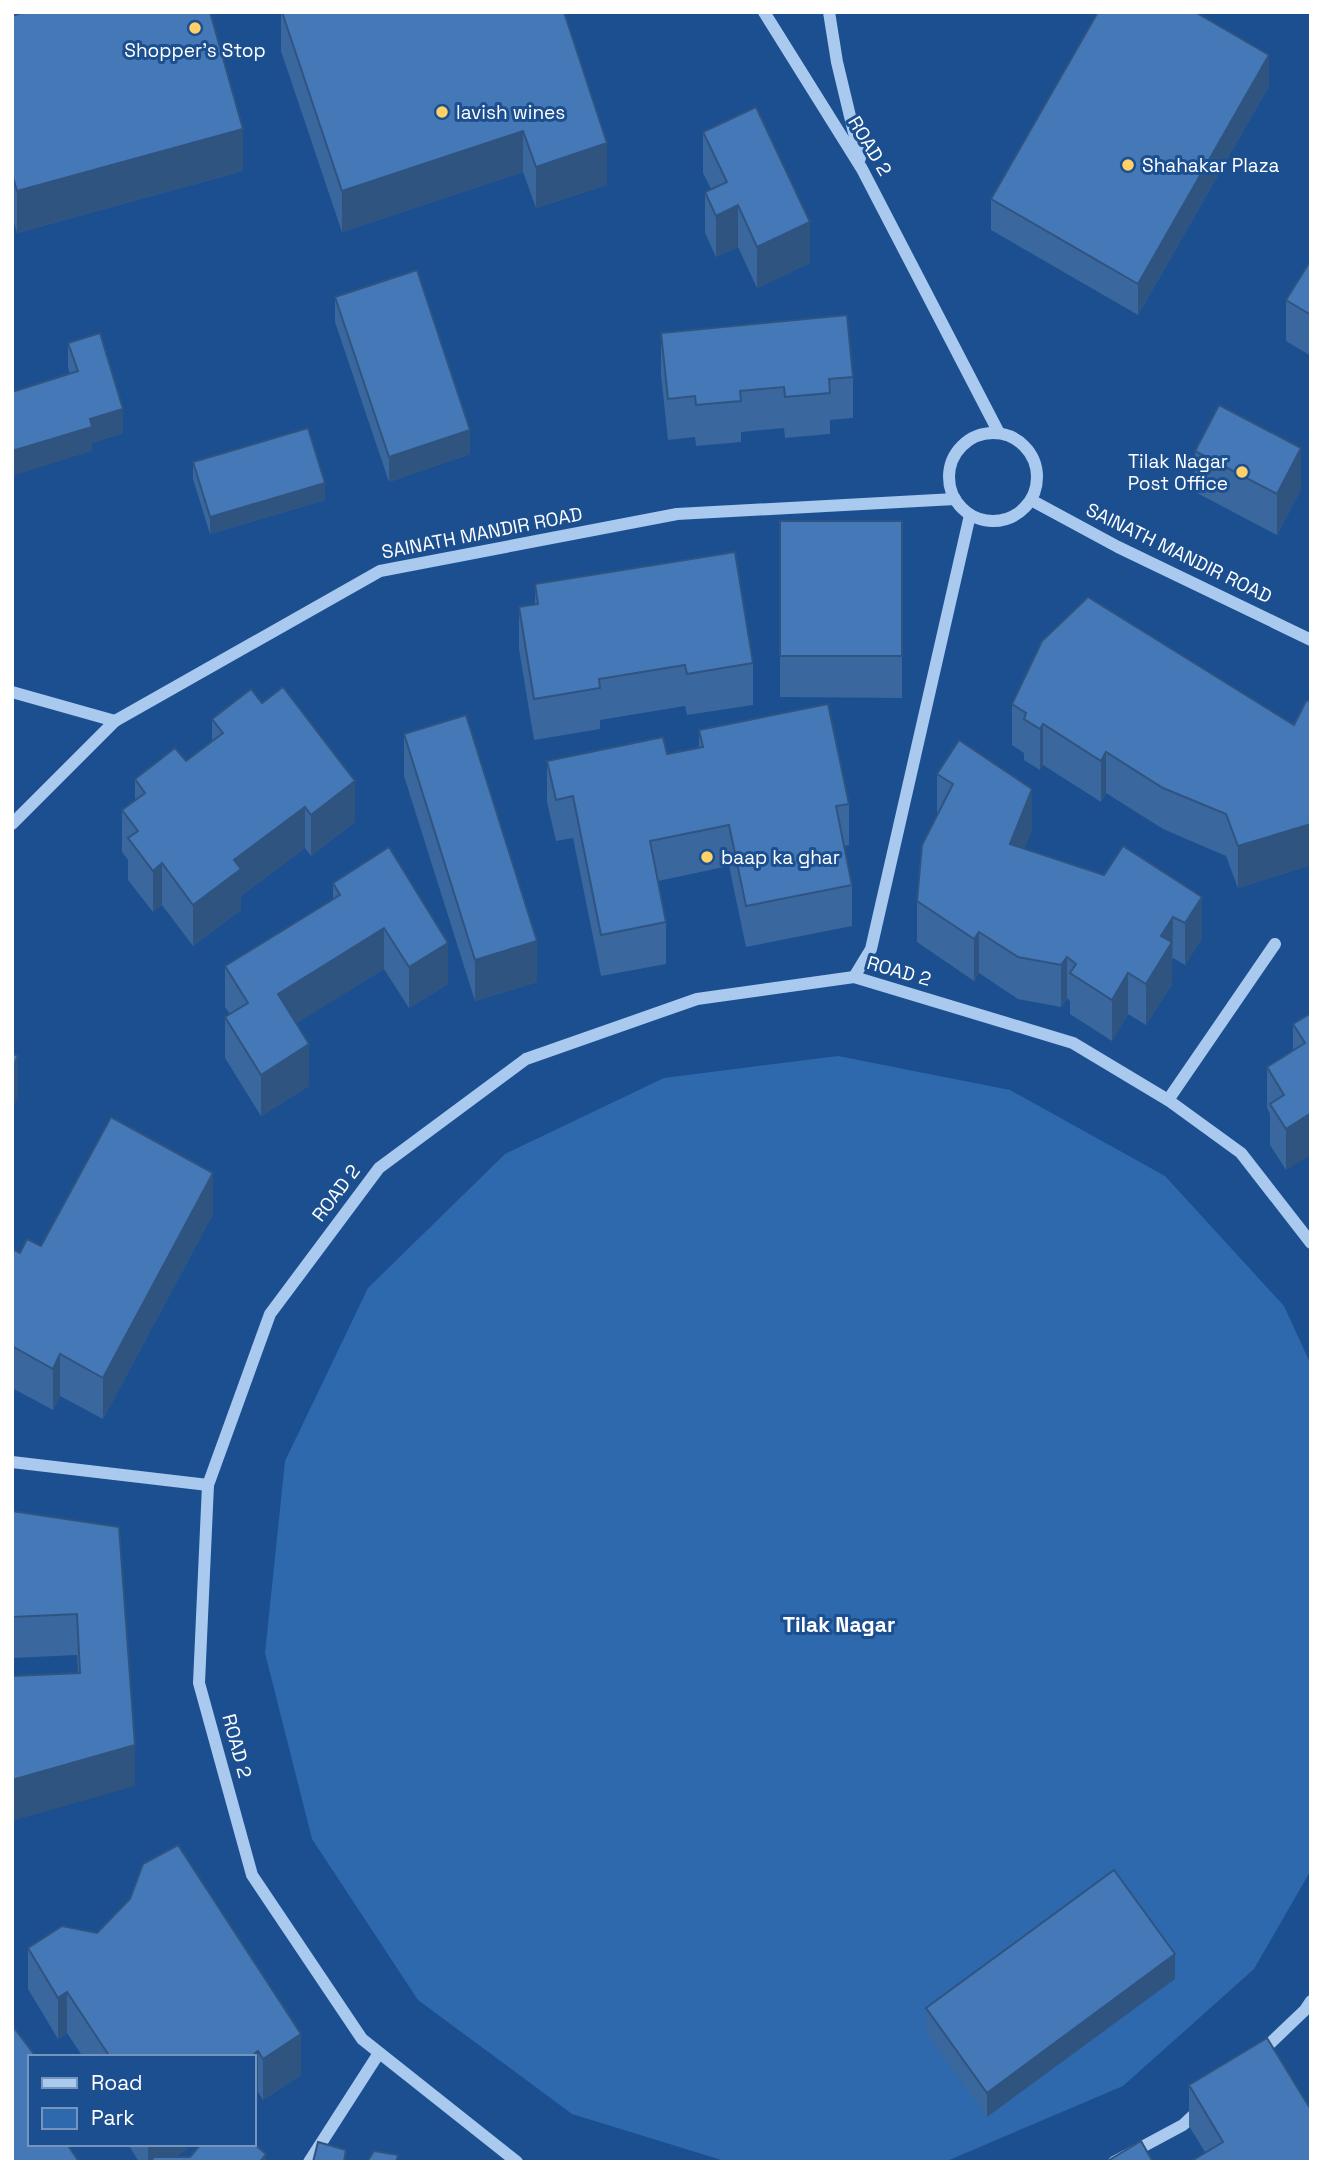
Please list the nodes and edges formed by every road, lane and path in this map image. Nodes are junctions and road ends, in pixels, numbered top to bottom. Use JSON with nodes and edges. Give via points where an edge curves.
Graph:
{"nodes":[{"id":1,"x":764,"y":12,"type":"edge"},
{"id":2,"x":829,"y":12,"type":"edge"},
{"id":3,"x":862,"y":169,"type":"junction"},
{"id":4,"x":999,"y":433,"type":"junction"},
{"id":5,"x":954,"y":499,"type":"junction"},
{"id":6,"x":1031,"y":500,"type":"junction"},
{"id":7,"x":970,"y":515,"type":"junction"},
{"id":8,"x":1311,"y":640,"type":"edge"},
{"id":9,"x":12,"y":692,"type":"edge"},
{"id":10,"x":115,"y":722,"type":"junction"},
{"id":11,"x":12,"y":824,"type":"edge"},
{"id":12,"x":1275,"y":944,"type":"dead end"},
{"id":13,"x":854,"y":977,"type":"junction"},
{"id":14,"x":1168,"y":1100,"type":"junction"},
{"id":15,"x":1311,"y":1243,"type":"edge"},
{"id":16,"x":12,"y":1462,"type":"edge"},
{"id":17,"x":208,"y":1485,"type":"junction"},
{"id":18,"x":1311,"y":2001,"type":"edge"},
{"id":19,"x":379,"y":2053,"type":"junction"},
{"id":20,"x":1254,"y":2058,"type":"edge"},
{"id":21,"x":1214,"y":2096,"type":"edge"},
{"id":22,"x":309,"y":2162,"type":"edge"},
{"id":23,"x":517,"y":2162,"type":"edge"},
{"id":24,"x":1114,"y":2162,"type":"edge"}],
"edges":[{"from":1,"to":3,"type":"street","name":"ROAD 2"},
{"from":2,"to":3,"type":"street"},
{"from":3,"to":4,"type":"street","name":"ROAD 2"},
{"from":4,"to":5,"type":"street","via":[[971,437],[952,458],[949,486]]},
{"from":4,"to":6,"type":"street","via":[[1013,437],[1033,458],[1037,486]]},
{"from":5,"to":7,"type":"street"},
{"from":5,"to":10,"type":"street","name":"SAINATH MANDIR ROAD","via":[[677,514],[380,571]]},
{"from":6,"to":7,"type":"street","via":[[1011,518],[984,520]]},
{"from":6,"to":8,"type":"street","name":"SAINATH MANDIR ROAD"},
{"from":7,"to":13,"type":"street","via":[[871,949]]},
{"from":9,"to":10,"type":"street"},
{"from":10,"to":11,"type":"street","name":"SAINATH MANDIR ROAD"},
{"from":12,"to":14,"type":"street"},
{"from":13,"to":14,"type":"street","name":"ROAD 2","via":[[1073,1043]]},
{"from":13,"to":17,"type":"street","name":"ROAD 2","via":[[697,999],[526,1059],[379,1168],[270,1314]]},
{"from":14,"to":15,"type":"street","name":"ROAD 2","via":[[1241,1153]]},
{"from":16,"to":17,"type":"street"},
{"from":17,"to":19,"type":"street","name":"ROAD 2","via":[[199,1683],[252,1875],[362,2039]]},
{"from":18,"to":20,"type":"street"},
{"from":19,"to":22,"type":"street"},
{"from":19,"to":23,"type":"street","name":"ROAD 2"},
{"from":21,"to":24,"type":"street","via":[[1183,2125]]}]}
